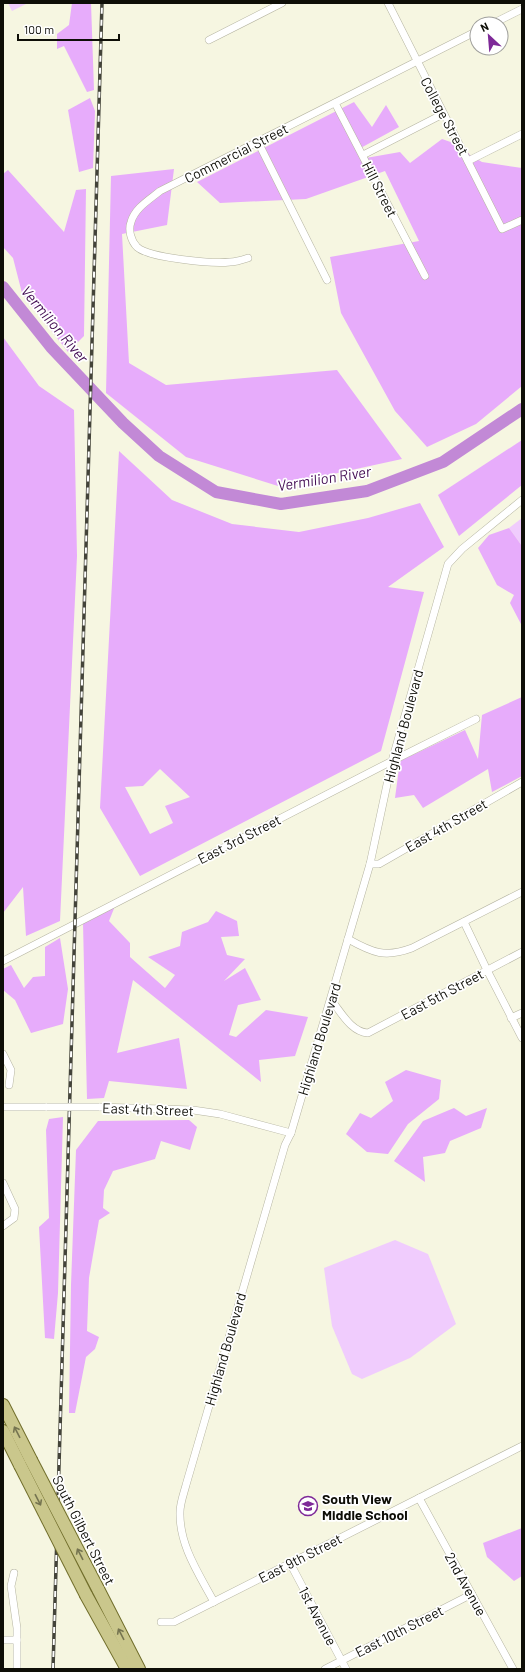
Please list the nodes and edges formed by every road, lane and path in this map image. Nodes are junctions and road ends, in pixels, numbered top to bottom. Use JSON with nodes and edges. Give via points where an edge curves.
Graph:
{"nodes":[{"id":1,"x":282,"y":3,"type":"edge"},
{"id":2,"x":388,"y":3,"type":"edge"},
{"id":3,"x":522,"y":9,"type":"edge"},
{"id":4,"x":508,"y":16,"type":"edge"},
{"id":5,"x":469,"y":35,"type":"edge"},
{"id":6,"x":209,"y":40,"type":"dead end"},
{"id":7,"x":416,"y":62,"type":"junction"},
{"id":8,"x":335,"y":103,"type":"junction"},
{"id":9,"x":443,"y":114,"type":"junction"},
{"id":10,"x":522,"y":134,"type":"edge"},
{"id":11,"x":258,"y":142,"type":"junction"},
{"id":12,"x":363,"y":155,"type":"junction"},
{"id":13,"x":468,"y":161,"type":"junction"},
{"id":14,"x":522,"y":220,"type":"edge"},
{"id":15,"x":248,"y":258,"type":"dead end"},
{"id":16,"x":425,"y":276,"type":"dead end"},
{"id":17,"x":327,"y":280,"type":"dead end"},
{"id":18,"x":522,"y":500,"type":"edge"},
{"id":19,"x":476,"y":719,"type":"dead end"},
{"id":20,"x":392,"y":761,"type":"junction"},
{"id":21,"x":522,"y":782,"type":"edge"},
{"id":22,"x":370,"y":864,"type":"junction"},
{"id":23,"x":522,"y":892,"type":"edge"},
{"id":24,"x":464,"y":922,"type":"junction"},
{"id":25,"x":348,"y":939,"type":"junction"},
{"id":26,"x":522,"y":952,"type":"edge"},
{"id":27,"x":3,"y":961,"type":"edge"},
{"id":28,"x":486,"y":970,"type":"junction"},
{"id":29,"x":331,"y":1000,"type":"junction"},
{"id":30,"x":522,"y":1012,"type":"edge"},
{"id":31,"x":511,"y":1018,"type":"junction"},
{"id":32,"x":522,"y":1038,"type":"edge"},
{"id":33,"x":3,"y":1054,"type":"edge"},
{"id":34,"x":9,"y":1085,"type":"dead end"},
{"id":35,"x":3,"y":1107,"type":"edge"},
{"id":36,"x":291,"y":1133,"type":"junction"},
{"id":37,"x":3,"y":1183,"type":"edge"},
{"id":38,"x":3,"y":1226,"type":"edge"},
{"id":39,"x":3,"y":1404,"type":"edge"},
{"id":40,"x":3,"y":1431,"type":"edge"},
{"id":41,"x":522,"y":1446,"type":"edge"},
{"id":42,"x":26,"y":1462,"type":"junction"},
{"id":43,"x":419,"y":1498,"type":"junction"},
{"id":44,"x":290,"y":1563,"type":"junction"},
{"id":45,"x":14,"y":1573,"type":"dead end"},
{"id":46,"x":472,"y":1594,"type":"junction"},
{"id":47,"x":214,"y":1602,"type":"junction"},
{"id":48,"x":161,"y":1622,"type":"dead end"},
{"id":49,"x":3,"y":1640,"type":"edge"},
{"id":50,"x":17,"y":1640,"type":"junction"},
{"id":51,"x":342,"y":1661,"type":"junction"},
{"id":52,"x":18,"y":1669,"type":"edge"},
{"id":53,"x":127,"y":1669,"type":"edge"},
{"id":54,"x":139,"y":1669,"type":"edge"},
{"id":55,"x":325,"y":1669,"type":"edge"},
{"id":56,"x":346,"y":1669,"type":"edge"},
{"id":57,"x":513,"y":1669,"type":"edge"}],
"edges":[{"from":1,"to":6,"type":"street"},
{"from":2,"to":7,"type":"street","name":"College Street"},
{"from":3,"to":4,"type":"street"},
{"from":5,"to":7,"type":"street","name":"Commercial Street"},
{"from":7,"to":8,"type":"street","name":"Commercial Street"},
{"from":7,"to":9,"type":"street","name":"College Street"},
{"from":8,"to":11,"type":"street","name":"Commercial Street"},
{"from":8,"to":12,"type":"street","name":"Hill Street"},
{"from":9,"to":12,"type":"street"},
{"from":9,"to":13,"type":"street","name":"College Street"},
{"from":10,"to":13,"type":"street"},
{"from":11,"to":15,"type":"street","name":"Commercial Street","via":[[160,191],[140,208],[130,223],[130,236],[137,247],[155,255],[210,262],[230,262]]},
{"from":11,"to":17,"type":"street"},
{"from":12,"to":16,"type":"street","name":"Hill Street"},
{"from":13,"to":14,"type":"street","name":"College Street","via":[[502,229]]},
{"from":18,"to":20,"type":"street","name":"Highland Boulevard","via":[[462,549],[448,564]]},
{"from":19,"to":20,"type":"street","name":"East 3rd Street"},
{"from":20,"to":22,"type":"street","name":"Highland Boulevard"},
{"from":20,"to":27,"type":"street","name":"East 3rd Street"},
{"from":21,"to":22,"type":"street","name":"East 4th Street","via":[[380,864]]},
{"from":22,"to":25,"type":"street","name":"Highland Boulevard"},
{"from":23,"to":24,"type":"street"},
{"from":24,"to":25,"type":"street","via":[[412,948],[392,954],[377,953]]},
{"from":24,"to":28,"type":"street"},
{"from":25,"to":29,"type":"street","name":"Highland Boulevard"},
{"from":26,"to":28,"type":"street","name":"East 5th Street"},
{"from":28,"to":29,"type":"street","name":"East 5th Street","via":[[368,1033],[354,1028]]},
{"from":28,"to":31,"type":"street"},
{"from":29,"to":36,"type":"street","name":"Highland Boulevard"},
{"from":30,"to":31,"type":"street"},
{"from":31,"to":32,"type":"street"},
{"from":33,"to":34,"type":"street","via":[[11,1070]]},
{"from":35,"to":36,"type":"street","name":"East 4th Street","bridge":true,"via":[[193,1110],[220,1114]]},
{"from":36,"to":47,"type":"street","name":"Highland Boulevard","via":[[283,1152],[180,1511],[188,1553]]},
{"from":37,"to":38,"type":"street","via":[[15,1209],[14,1218]]},
{"from":42,"to":39,"type":"main road","name":"South Gilbert Street","one_way":true},
{"from":40,"to":42,"type":"main road","name":"South Gilbert Street"},
{"from":41,"to":43,"type":"street","name":"East 9th Street"},
{"from":42,"to":53,"type":"main road","name":"South Gilbert Street","one_way":true,"bridge":true,"via":[[86,1595]]},
{"from":54,"to":42,"type":"main road","name":"South Gilbert Street","one_way":true,"bridge":true,"via":[[98,1589]]},
{"from":43,"to":44,"type":"street","name":"East 9th Street"},
{"from":43,"to":46,"type":"street","name":"2nd Avenue"},
{"from":44,"to":47,"type":"street","name":"East 9th Street"},
{"from":44,"to":51,"type":"street","name":"1st Avenue"},
{"from":45,"to":50,"type":"street","via":[[11,1586]]},
{"from":46,"to":51,"type":"street","name":"East 10th Street"},
{"from":46,"to":57,"type":"street","name":"2nd Avenue"},
{"from":47,"to":48,"type":"street","name":"East 9th Street","via":[[174,1622]]},
{"from":49,"to":50,"type":"street"},
{"from":50,"to":52,"type":"street"},
{"from":51,"to":55,"type":"street","name":"East 10th Street"},
{"from":51,"to":56,"type":"street","name":"1st Avenue"}]}
